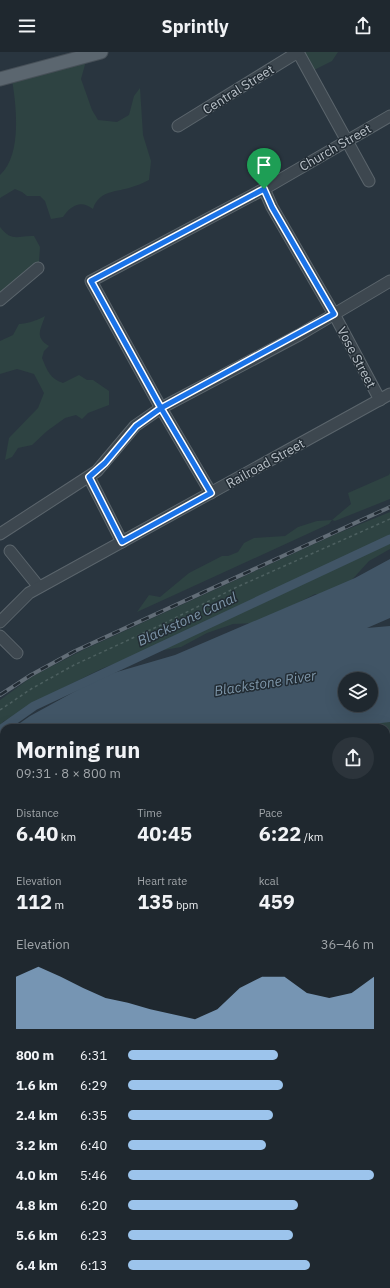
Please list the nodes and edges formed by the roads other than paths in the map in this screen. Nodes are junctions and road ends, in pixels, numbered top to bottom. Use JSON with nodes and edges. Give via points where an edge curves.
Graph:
{"nodes":[{"id":1,"x":100,"y":52,"type":"edge"},
{"id":2,"x":298,"y":52,"type":"edge"},
{"id":3,"x":0,"y":79,"type":"edge"},
{"id":4,"x":390,"y":116,"type":"edge"},
{"id":5,"x":178,"y":126,"type":"dead end"},
{"id":6,"x":347,"y":140,"type":"junction"},
{"id":7,"x":369,"y":181,"type":"dead end"},
{"id":8,"x":264,"y":189,"type":"junction"},
{"id":9,"x":38,"y":268,"type":"dead end"},
{"id":10,"x":390,"y":281,"type":"edge"},
{"id":11,"x":0,"y":300,"type":"edge"},
{"id":12,"x":334,"y":314,"type":"junction"},
{"id":13,"x":385,"y":397,"type":"edge"},
{"id":14,"x":161,"y":408,"type":"junction"},
{"id":15,"x":89,"y":477,"type":"junction"},
{"id":16,"x":211,"y":493,"type":"junction"},
{"id":17,"x":0,"y":534,"type":"edge"},
{"id":18,"x":122,"y":542,"type":"junction"},
{"id":19,"x":10,"y":551,"type":"dead end"},
{"id":20,"x":39,"y":587,"type":"junction"},
{"id":21,"x":0,"y":622,"type":"edge"},
{"id":22,"x":0,"y":636,"type":"edge"},
{"id":23,"x":17,"y":653,"type":"dead end"}],
"edges":[{"from":1,"to":3,"type":"main road"},
{"from":2,"to":5,"type":"street","name":"Central Street"},
{"from":2,"to":6,"type":"street"},
{"from":4,"to":6,"type":"street","name":"Church Street"},
{"from":6,"to":7,"type":"street"},
{"from":6,"to":8,"type":"street","name":"Church Street"},
{"from":8,"to":12,"type":"street","name":"Vose Street"},
{"from":8,"to":14,"type":"street","name":"Church Street","via":[[91,281]]},
{"from":9,"to":11,"type":"street"},
{"from":10,"to":12,"type":"street"},
{"from":12,"to":13,"type":"street","name":"Vose Street"},
{"from":12,"to":14,"type":"street"},
{"from":13,"to":16,"type":"street","name":"Railroad Street"},
{"from":14,"to":15,"type":"street","via":[[136,426],[105,463]]},
{"from":14,"to":16,"type":"street"},
{"from":15,"to":17,"type":"street"},
{"from":15,"to":18,"type":"street"},
{"from":16,"to":18,"type":"street","name":"Railroad Street"},
{"from":18,"to":20,"type":"street","name":"Railroad Street"},
{"from":19,"to":20,"type":"street"},
{"from":20,"to":21,"type":"street","name":"Railroad Street","via":[[29,593]]},
{"from":22,"to":23,"type":"street"}]}
